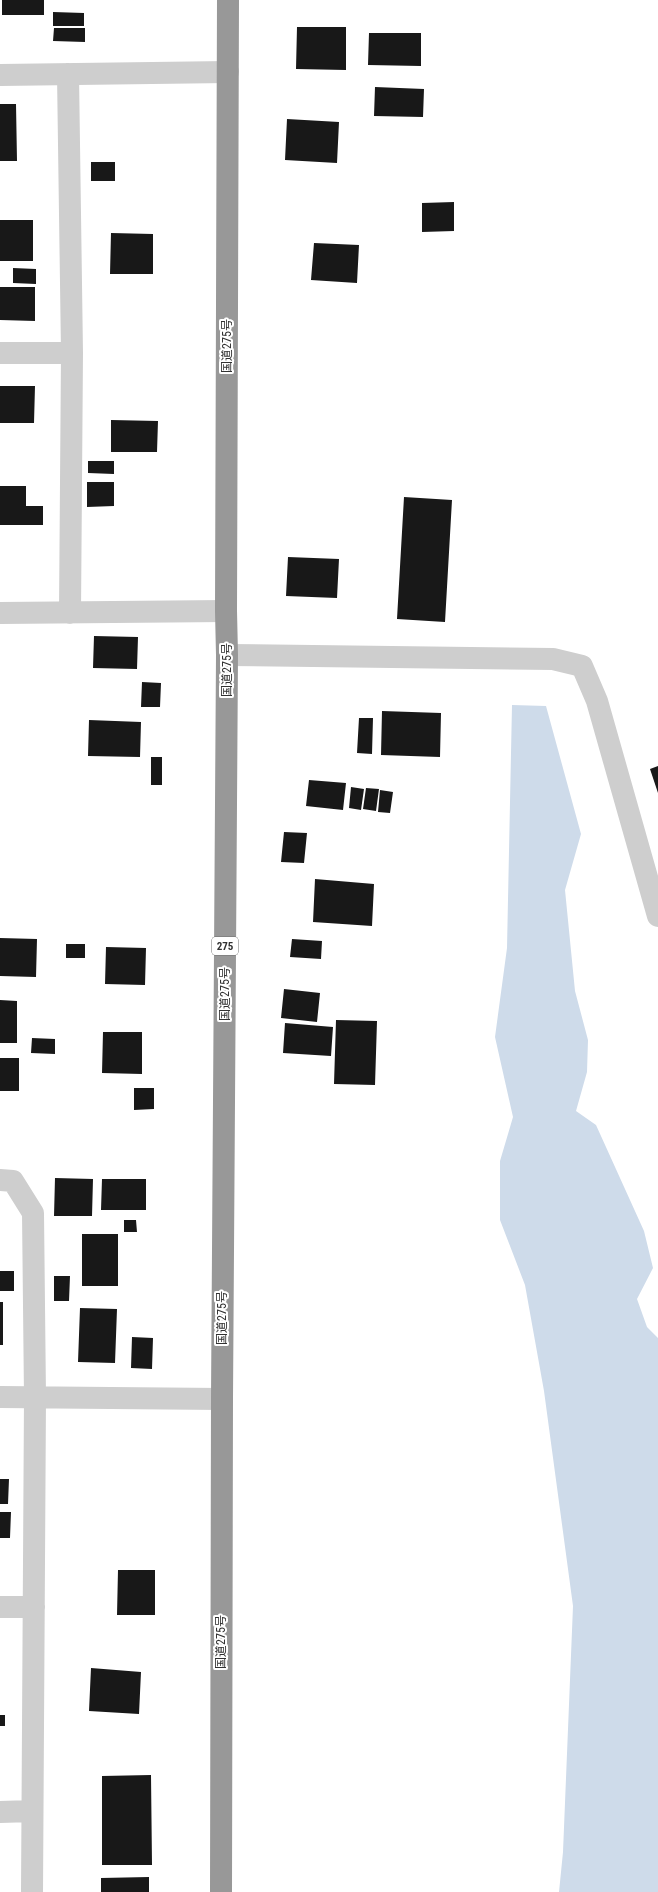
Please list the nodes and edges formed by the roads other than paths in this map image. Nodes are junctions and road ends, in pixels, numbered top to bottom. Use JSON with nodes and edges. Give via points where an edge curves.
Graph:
{"nodes":[{"id":1,"x":228,"y":0,"type":"edge"},
{"id":2,"x":228,"y":72,"type":"junction"},
{"id":3,"x":0,"y":74,"type":"edge"},
{"id":4,"x":68,"y":74,"type":"junction"},
{"id":5,"x":0,"y":353,"type":"edge"},
{"id":6,"x":72,"y":353,"type":"junction"},
{"id":7,"x":226,"y":611,"type":"junction"},
{"id":8,"x":70,"y":612,"type":"junction"},
{"id":9,"x":0,"y":613,"type":"edge"},
{"id":10,"x":227,"y":655,"type":"junction"},
{"id":11,"x":658,"y":916,"type":"edge"},
{"id":12,"x":0,"y":1180,"type":"edge"},
{"id":13,"x":0,"y":1397,"type":"edge"},
{"id":14,"x":35,"y":1397,"type":"junction"},
{"id":15,"x":222,"y":1399,"type":"junction"},
{"id":16,"x":0,"y":1607,"type":"edge"},
{"id":17,"x":34,"y":1608,"type":"junction"},
{"id":18,"x":0,"y":1812,"type":"edge"},
{"id":19,"x":32,"y":1812,"type":"junction"},
{"id":20,"x":32,"y":1892,"type":"edge"},
{"id":21,"x":221,"y":1892,"type":"edge"}],
"edges":[{"from":1,"to":2,"type":"highway","name":"国道275号","number":"275"},
{"from":2,"to":4,"type":"street"},
{"from":2,"to":7,"type":"highway","name":"国道275号","number":"275"},
{"from":3,"to":4,"type":"street"},
{"from":4,"to":6,"type":"street"},
{"from":5,"to":6,"type":"street"},
{"from":6,"to":8,"type":"street"},
{"from":7,"to":8,"type":"street"},
{"from":7,"to":10,"type":"highway","name":"国道275号","number":"275"},
{"from":8,"to":9,"type":"street"},
{"from":10,"to":11,"type":"street","via":[[553,659],[582,666],[597,701]]},
{"from":10,"to":15,"type":"highway","name":"国道275号","number":"275"},
{"from":12,"to":14,"type":"street","via":[[13,1180],[33,1213]]},
{"from":13,"to":14,"type":"street"},
{"from":14,"to":15,"type":"street"},
{"from":14,"to":17,"type":"street"},
{"from":15,"to":21,"type":"highway","name":"国道275号","number":"275"},
{"from":16,"to":17,"type":"street"},
{"from":17,"to":19,"type":"street"},
{"from":18,"to":19,"type":"street"},
{"from":19,"to":20,"type":"street"}]}
